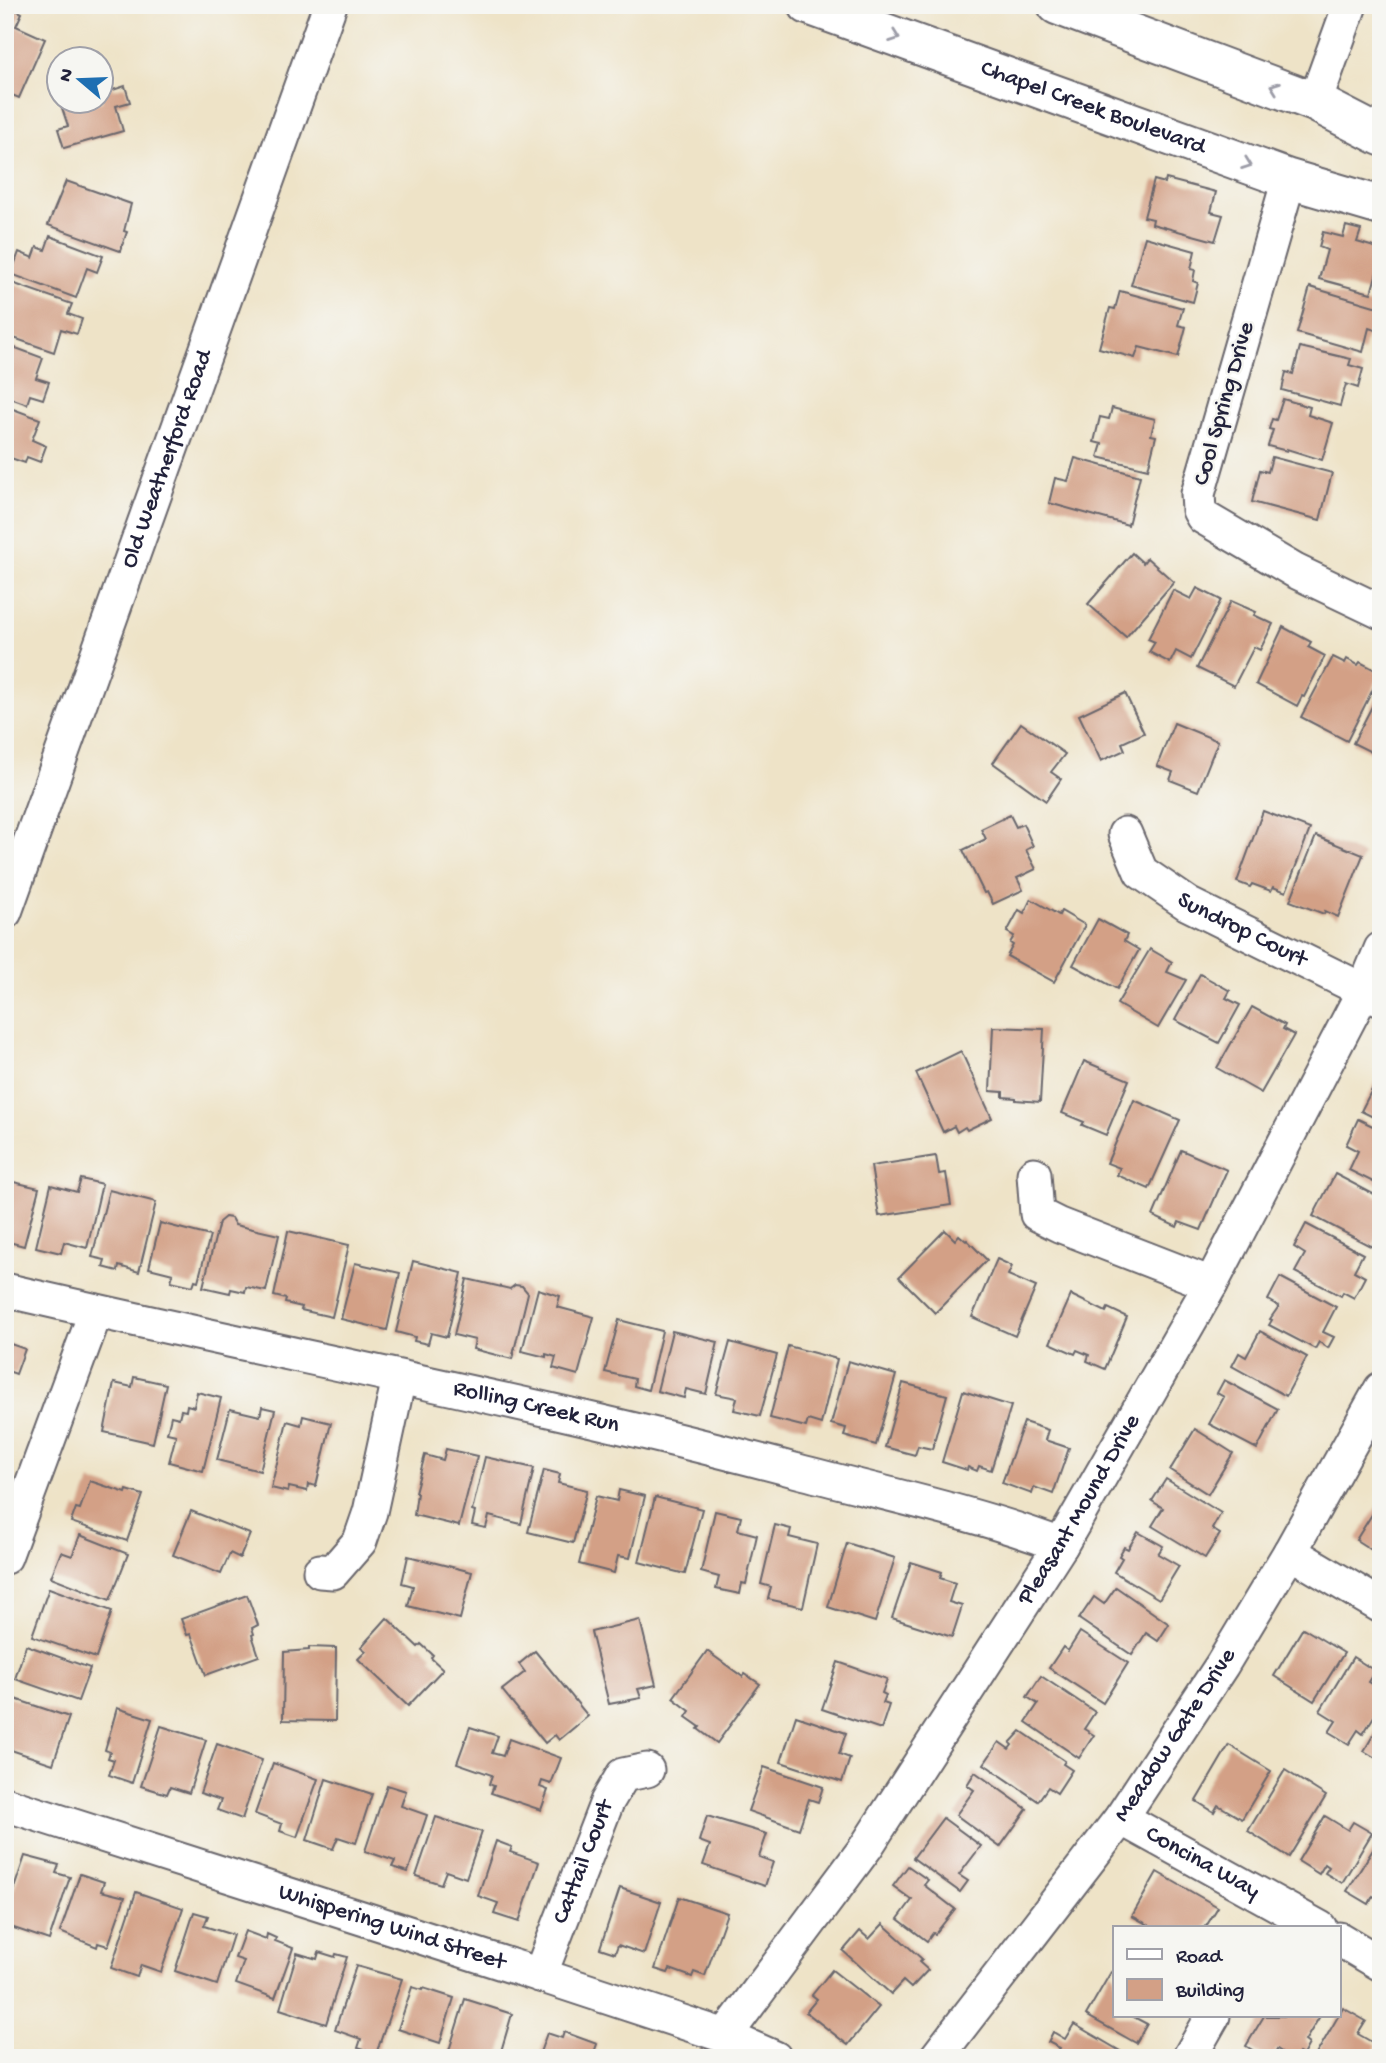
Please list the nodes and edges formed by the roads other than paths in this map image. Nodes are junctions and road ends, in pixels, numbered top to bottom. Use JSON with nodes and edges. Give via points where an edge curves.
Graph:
{"nodes":[{"id":1,"x":330,"y":5,"type":"edge"},
{"id":2,"x":808,"y":5,"type":"edge"},
{"id":3,"x":1057,"y":5,"type":"edge"},
{"id":4,"x":1350,"y":5,"type":"edge"},
{"id":5,"x":1315,"y":102,"type":"junction"},
{"id":6,"x":1381,"y":136,"type":"edge"},
{"id":7,"x":1289,"y":179,"type":"junction"},
{"id":8,"x":1381,"y":206,"type":"edge"},
{"id":9,"x":1381,"y":612,"type":"edge"},
{"id":10,"x":1125,"y":834,"type":"dead end"},
{"id":11,"x":5,"y":912,"type":"edge"},
{"id":12,"x":1381,"y":949,"type":"edge"},
{"id":13,"x":1373,"y":995,"type":"edge"},
{"id":14,"x":1034,"y":1174,"type":"dead end"},
{"id":15,"x":1211,"y":1284,"type":"junction"},
{"id":16,"x":5,"y":1290,"type":"edge"},
{"id":17,"x":96,"y":1311,"type":"junction"},
{"id":18,"x":399,"y":1378,"type":"junction"},
{"id":19,"x":1381,"y":1389,"type":"edge"},
{"id":20,"x":1061,"y":1545,"type":"junction"},
{"id":21,"x":1290,"y":1552,"type":"junction"},
{"id":22,"x":5,"y":1557,"type":"edge"},
{"id":23,"x":320,"y":1571,"type":"dead end"},
{"id":24,"x":1381,"y":1606,"type":"edge"},
{"id":25,"x":647,"y":1770,"type":"dead end"},
{"id":26,"x":5,"y":1804,"type":"edge"},
{"id":27,"x":1121,"y":1818,"type":"junction"},
{"id":28,"x":1270,"y":1916,"type":"edge"},
{"id":29,"x":1312,"y":1926,"type":"edge"},
{"id":30,"x":1340,"y":1940,"type":"edge"},
{"id":31,"x":1381,"y":1964,"type":"edge"},
{"id":32,"x":540,"y":1975,"type":"junction"},
{"id":33,"x":1212,"y":2018,"type":"edge"},
{"id":34,"x":725,"y":2036,"type":"junction"},
{"id":35,"x":775,"y":2058,"type":"edge"},
{"id":36,"x":936,"y":2058,"type":"edge"},
{"id":37,"x":1189,"y":2058,"type":"edge"}],
"edges":[{"from":1,"to":11,"type":"street","name":"Old Weatherford Road"},
{"from":2,"to":7,"type":"main road","name":"Chapel Creek Boulevard","one_way":true},
{"from":5,"to":3,"type":"main road","one_way":true},
{"from":4,"to":5,"type":"street"},
{"from":5,"to":6,"type":"main road"},
{"from":7,"to":8,"type":"main road","name":"Chapel Creek Boulevard"},
{"from":7,"to":9,"type":"street","name":"Cool Spring Drive","via":[[1198,494],[1199,510],[1203,517],[1295,571]]},
{"from":10,"to":13,"type":"street","name":"Sundrop Court","via":[[1141,872],[1188,904]]},
{"from":12,"to":13,"type":"street","name":"Pleasant Mound Drive"},
{"from":13,"to":15,"type":"street","name":"Pleasant Mound Drive"},
{"from":14,"to":15,"type":"street","via":[[1037,1214]]},
{"from":15,"to":20,"type":"street","name":"Pleasant Mound Drive"},
{"from":16,"to":17,"type":"street","name":"Rolling Creek Run"},
{"from":17,"to":18,"type":"street","name":"Rolling Creek Run"},
{"from":17,"to":22,"type":"street"},
{"from":18,"to":20,"type":"street","name":"Rolling Creek Run","via":[[748,1457],[1016,1528]]},
{"from":18,"to":23,"type":"street","via":[[360,1541],[333,1572]]},
{"from":19,"to":21,"type":"street","name":"Meadow Gate Drive"},
{"from":20,"to":34,"type":"street","name":"Pleasant Mound Drive","via":[[866,1847]]},
{"from":21,"to":24,"type":"street"},
{"from":21,"to":27,"type":"street","name":"Meadow Gate Drive"},
{"from":25,"to":32,"type":"street","name":"Cattail Court","via":[[623,1775],[607,1802]]},
{"from":26,"to":32,"type":"street","name":"Whispering Wind Street"},
{"from":27,"to":28,"type":"street","name":"Concina Way"},
{"from":27,"to":36,"type":"street","name":"Meadow Gate Drive"},
{"from":28,"to":29,"type":"street","name":"Concina Way"},
{"from":30,"to":31,"type":"street"},
{"from":32,"to":34,"type":"street","name":"Whispering Wind Street"},
{"from":33,"to":37,"type":"street"},
{"from":34,"to":35,"type":"street","name":"Whispering Wind Street"}]}
